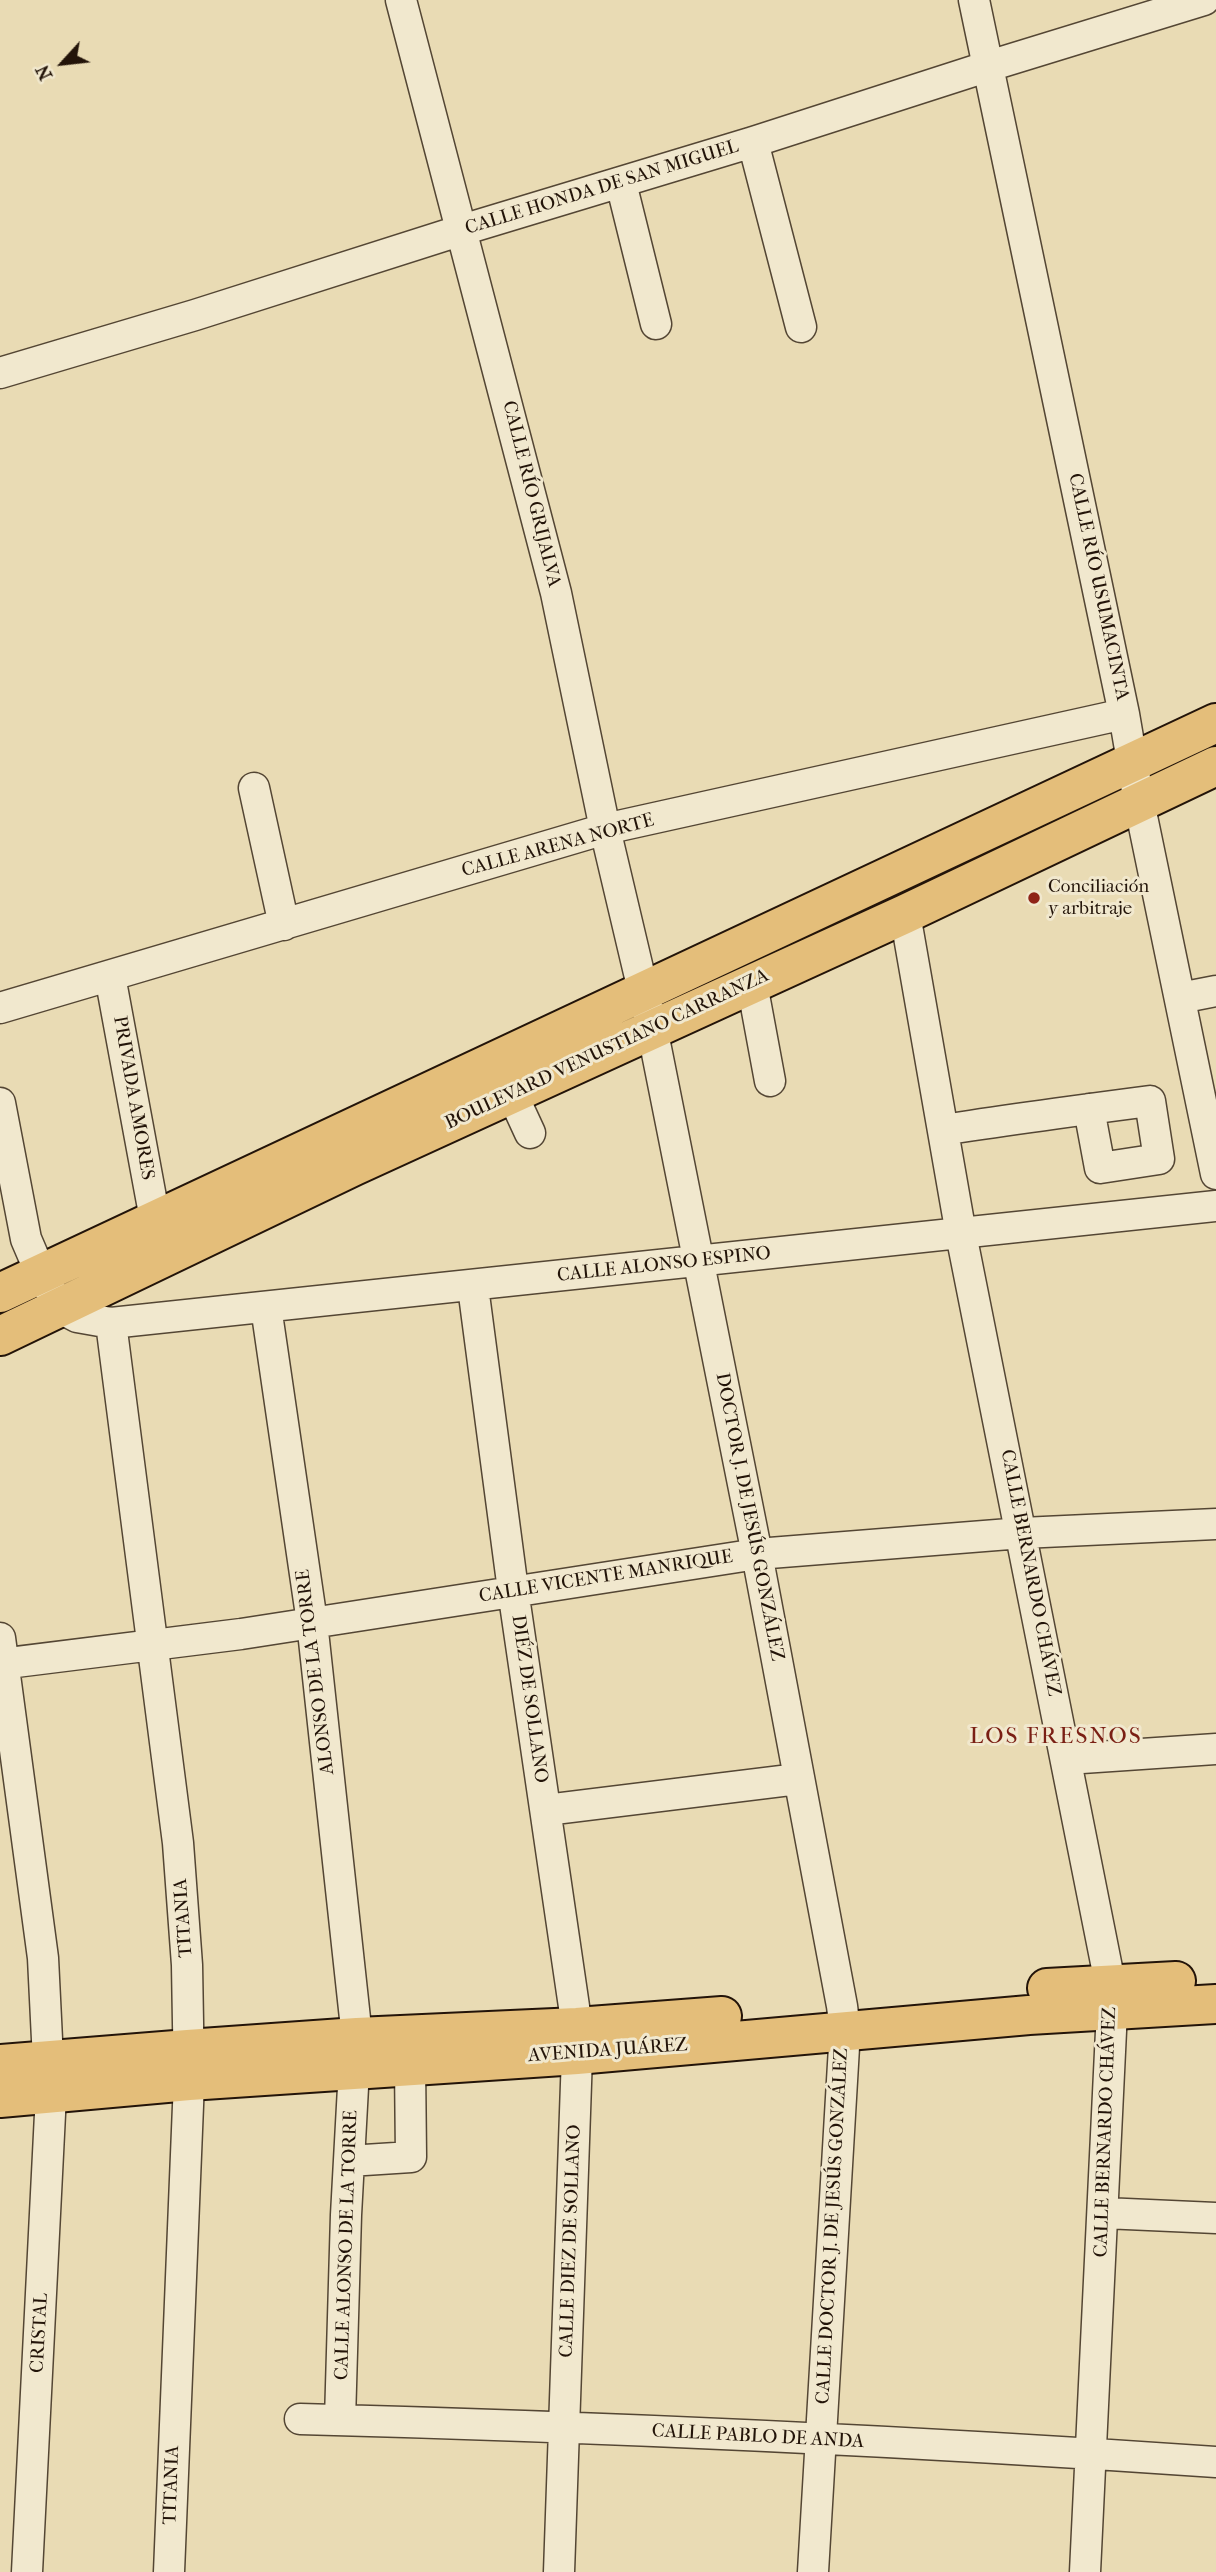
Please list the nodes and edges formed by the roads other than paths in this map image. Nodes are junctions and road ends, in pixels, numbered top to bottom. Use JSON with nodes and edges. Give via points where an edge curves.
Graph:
{"nodes":[{"id":1,"x":401,"y":0,"type":"edge"},
{"id":2,"x":974,"y":0,"type":"edge"},
{"id":3,"x":1204,"y":0,"type":"edge"},
{"id":4,"x":989,"y":65,"type":"junction"},
{"id":5,"x":754,"y":142,"type":"junction"},
{"id":6,"x":621,"y":183,"type":"junction"},
{"id":7,"x":462,"y":230,"type":"junction"},
{"id":8,"x":656,"y":324,"type":"dead end"},
{"id":9,"x":801,"y":327,"type":"dead end"},
{"id":10,"x":0,"y":373,"type":"edge"},
{"id":11,"x":1124,"y":715,"type":"junction"},
{"id":12,"x":1216,"y":723,"type":"edge"},
{"id":13,"x":1133,"y":761,"type":"junction"},
{"id":14,"x":1216,"y":766,"type":"edge"},
{"id":15,"x":254,"y":788,"type":"dead end"},
{"id":16,"x":1139,"y":802,"type":"junction"},
{"id":17,"x":605,"y":830,"type":"junction"},
{"id":18,"x":905,"y":914,"type":"junction"},
{"id":19,"x":284,"y":925,"type":"junction"},
{"id":20,"x":110,"y":976,"type":"junction"},
{"id":21,"x":752,"y":984,"type":"junction"},
{"id":22,"x":1216,"y":991,"type":"edge"},
{"id":23,"x":1180,"y":998,"type":"junction"},
{"id":24,"x":0,"y":1008,"type":"edge"},
{"id":25,"x":648,"y":1010,"type":"junction"},
{"id":26,"x":770,"y":1081,"type":"dead end"},
{"id":27,"x":512,"y":1094,"type":"junction"},
{"id":28,"x":0,"y":1102,"type":"edge"},
{"id":29,"x":1089,"y":1109,"type":"dead end"},
{"id":30,"x":943,"y":1130,"type":"junction"},
{"id":31,"x":530,"y":1133,"type":"dead end"},
{"id":32,"x":1216,"y":1174,"type":"edge"},
{"id":33,"x":1216,"y":1206,"type":"edge"},
{"id":34,"x":155,"y":1219,"type":"junction"},
{"id":35,"x":961,"y":1234,"type":"junction"},
{"id":36,"x":699,"y":1261,"type":"junction"},
{"id":37,"x":41,"y":1274,"type":"junction"},
{"id":38,"x":472,"y":1287,"type":"junction"},
{"id":39,"x":0,"y":1293,"type":"edge"},
{"id":40,"x":266,"y":1307,"type":"junction"},
{"id":41,"x":60,"y":1308,"type":"junction"},
{"id":42,"x":111,"y":1323,"type":"junction"},
{"id":43,"x":0,"y":1336,"type":"edge"},
{"id":44,"x":1216,"y":1524,"type":"edge"},
{"id":45,"x":1022,"y":1533,"type":"junction"},
{"id":46,"x":757,"y":1554,"type":"junction"},
{"id":47,"x":513,"y":1590,"type":"junction"},
{"id":48,"x":312,"y":1622,"type":"junction"},
{"id":49,"x":152,"y":1644,"type":"junction"},
{"id":50,"x":1,"y":1655,"type":"edge"},
{"id":51,"x":1216,"y":1749,"type":"edge"},
{"id":52,"x":1067,"y":1759,"type":"junction"},
{"id":53,"x":798,"y":1780,"type":"junction"},
{"id":54,"x":546,"y":1810,"type":"junction"},
{"id":55,"x":1216,"y":1978,"type":"edge"},
{"id":56,"x":1111,"y":1997,"type":"junction"},
{"id":57,"x":1216,"y":2004,"type":"edge"},
{"id":58,"x":844,"y":2018,"type":"junction"},
{"id":59,"x":577,"y":2041,"type":"junction"},
{"id":60,"x":356,"y":2053,"type":"junction"},
{"id":61,"x":0,"y":2064,"type":"edge"},
{"id":62,"x":189,"y":2065,"type":"junction"},
{"id":63,"x":410,"y":2065,"type":"junction"},
{"id":64,"x":50,"y":2077,"type":"junction"},
{"id":65,"x":0,"y":2098,"type":"edge"},
{"id":66,"x":349,"y":2161,"type":"junction"},
{"id":67,"x":1104,"y":2213,"type":"junction"},
{"id":68,"x":1216,"y":2218,"type":"edge"},
{"id":69,"x":300,"y":2419,"type":"dead end"},
{"id":70,"x":340,"y":2420,"type":"junction"},
{"id":71,"x":565,"y":2427,"type":"junction"},
{"id":72,"x":821,"y":2440,"type":"junction"},
{"id":73,"x":1092,"y":2454,"type":"junction"},
{"id":74,"x":1216,"y":2462,"type":"edge"},
{"id":75,"x":27,"y":2572,"type":"edge"},
{"id":76,"x":169,"y":2572,"type":"edge"},
{"id":77,"x":559,"y":2572,"type":"edge"},
{"id":78,"x":813,"y":2572,"type":"edge"},
{"id":79,"x":1086,"y":2572,"type":"edge"}],
"edges":[{"from":1,"to":7,"type":"street","name":"CALLE RÍO GRIJALVA"},
{"from":2,"to":4,"type":"street","name":"CALLE RÍO USUMACINTA"},
{"from":3,"to":4,"type":"street","name":"CALLE HONDA DE SAN MIGUEL"},
{"from":4,"to":5,"type":"street","name":"CALLE HONDA DE SAN MIGUEL"},
{"from":4,"to":11,"type":"street","name":"CALLE RÍO USUMACINTA"},
{"from":5,"to":6,"type":"street","name":"CALLE HONDA DE SAN MIGUEL"},
{"from":5,"to":9,"type":"street"},
{"from":6,"to":7,"type":"street","name":"CALLE HONDA DE SAN MIGUEL"},
{"from":6,"to":8,"type":"street"},
{"from":7,"to":10,"type":"street","name":"CALLE HONDA DE SAN MIGUEL"},
{"from":7,"to":17,"type":"street","name":"CALLE RÍO GRIJALVA","via":[[556,593]]},
{"from":11,"to":13,"type":"street","name":"CALLE RÍO USUMACINTA"},
{"from":11,"to":17,"type":"street","name":"CALLE ARENA NORTE"},
{"from":12,"to":13,"type":"main road","name":"BOULEVARD VENUSTIANO CARRANZA"},
{"from":13,"to":16,"type":"street","name":"CALLE RÍO USUMACINTA"},
{"from":13,"to":25,"type":"main road","name":"BOULEVARD VENUSTIANO CARRANZA"},
{"from":14,"to":16,"type":"main road","name":"BOULEVARD VENUSTIANO CARRANZA"},
{"from":15,"to":19,"type":"street"},
{"from":16,"to":18,"type":"main road","name":"BOULEVARD VENUSTIANO CARRANZA"},
{"from":16,"to":23,"type":"street","name":"CALLE RÍO USUMACINTA"},
{"from":17,"to":19,"type":"street","name":"CALLE ARENA NORTE"},
{"from":17,"to":25,"type":"street","name":"CALLE RÍO GRIJALVA"},
{"from":18,"to":21,"type":"main road","name":"BOULEVARD VENUSTIANO CARRANZA"},
{"from":18,"to":30,"type":"street","name":"CALLE BERNARDO CHÁVEZ"},
{"from":19,"to":20,"type":"street","name":"CALLE ARENA NORTE"},
{"from":20,"to":24,"type":"street","name":"CALLE ARENA NORTE"},
{"from":20,"to":34,"type":"street","name":"PRIVADA AMORES"},
{"from":21,"to":25,"type":"main road","name":"BOULEVARD VENUSTIANO CARRANZA"},
{"from":21,"to":26,"type":"street"},
{"from":22,"to":23,"type":"street"},
{"from":23,"to":32,"type":"street","name":"CALLE RÍO USUMACINTA"},
{"from":25,"to":27,"type":"main road","name":"BOULEVARD VENUSTIANO CARRANZA"},
{"from":25,"to":34,"type":"main road","name":"BOULEVARD VENUSTIANO CARRANZA"},
{"from":25,"to":36,"type":"street","name":"DOCTOR J. DE JESÚS GONZÁLEZ"},
{"from":27,"to":31,"type":"street"},
{"from":27,"to":41,"type":"main road","name":"BOULEVARD VENUSTIANO CARRANZA"},
{"from":28,"to":37,"type":"street","via":[[26,1238]]},
{"from":29,"to":30,"type":"street"},
{"from":30,"to":35,"type":"street","name":"CALLE BERNARDO CHÁVEZ"},
{"from":33,"to":35,"type":"street","name":"CALLE ALONSO ESPINO"},
{"from":34,"to":37,"type":"main road","name":"BOULEVARD VENUSTIANO CARRANZA"},
{"from":35,"to":36,"type":"street","name":"CALLE ALONSO ESPINO"},
{"from":35,"to":45,"type":"street","name":"CALLE BERNARDO CHÁVEZ"},
{"from":36,"to":38,"type":"street","name":"CALLE ALONSO ESPINO"},
{"from":36,"to":46,"type":"street","name":"DOCTOR J. DE JESÚS GONZÁLEZ"},
{"from":37,"to":39,"type":"main road","name":"BOULEVARD VENUSTIANO CARRANZA"},
{"from":37,"to":41,"type":"street"},
{"from":38,"to":40,"type":"street","name":"CALLE ALONSO ESPINO"},
{"from":38,"to":47,"type":"street","name":"DIÉZ DE SOLLANO"},
{"from":40,"to":42,"type":"street","name":"CALLE ALONSO ESPINO"},
{"from":40,"to":48,"type":"street","name":"ALONSO DE LA TORRE"},
{"from":41,"to":42,"type":"street","via":[[77,1317]]},
{"from":41,"to":43,"type":"main road","name":"BOULEVARD VENUSTIANO CARRANZA"},
{"from":42,"to":49,"type":"street","name":"TITANIA"},
{"from":44,"to":45,"type":"street","name":"CALLE VICENTE MANRIQUE"},
{"from":45,"to":46,"type":"street","name":"CALLE VICENTE MANRIQUE"},
{"from":45,"to":52,"type":"street","name":"CALLE BERNARDO CHÁVEZ"},
{"from":46,"to":47,"type":"street","name":"CALLE VICENTE MANRIQUE"},
{"from":46,"to":53,"type":"street","name":"DOCTOR J. DE JESÚS GONZÁLEZ"},
{"from":47,"to":48,"type":"street","name":"CALLE VICENTE MANRIQUE"},
{"from":47,"to":54,"type":"street","name":"DIÉZ DE SOLLANO"},
{"from":48,"to":49,"type":"street","name":"CALLE VICENTE MANRIQUE"},
{"from":48,"to":60,"type":"street","name":"ALONSO DE LA TORRE"},
{"from":49,"to":50,"type":"street","name":"CALLE VICENTE MANRIQUE"},
{"from":49,"to":62,"type":"street","name":"TITANIA","via":[[184,1906]]},
{"from":50,"to":64,"type":"street","name":"CRISTAL","via":[[43,1958]]},
{"from":51,"to":52,"type":"street"},
{"from":52,"to":56,"type":"street","name":"CALLE BERNARDO CHÁVEZ"},
{"from":53,"to":54,"type":"street"},
{"from":53,"to":58,"type":"street","name":"DOCTOR J. DE JESÚS GONZÁLEZ"},
{"from":54,"to":59,"type":"street","name":"DIÉZ DE SOLLANO"},
{"from":55,"to":56,"type":"main road","name":"AVENIDA JUÁREZ"},
{"from":56,"to":57,"type":"main road","name":"AVENIDA JUÁREZ"},
{"from":56,"to":58,"type":"main road","name":"AVENIDA JUÁREZ"},
{"from":56,"to":67,"type":"street","name":"CALLE BERNARDO CHÁVEZ"},
{"from":58,"to":59,"type":"main road","name":"AVENIDA JUÁREZ"},
{"from":58,"to":72,"type":"street","name":"CALLE DOCTOR J. DE JESÚS GONZÁLEZ"},
{"from":59,"to":60,"type":"main road","name":"AVENIDA JUÁREZ"},
{"from":59,"to":63,"type":"main road","name":"AVENIDA JUÁREZ"},
{"from":59,"to":71,"type":"street","name":"CALLE DIEZ DE SOLLANO"},
{"from":60,"to":62,"type":"main road","name":"AVENIDA JUÁREZ"},
{"from":60,"to":63,"type":"main road","name":"AVENIDA JUÁREZ"},
{"from":60,"to":66,"type":"street","name":"CALLE ALONSO DE LA TORRE"},
{"from":61,"to":64,"type":"main road","name":"AVENIDA JUÁREZ"},
{"from":62,"to":64,"type":"main road","name":"AVENIDA JUÁREZ"},
{"from":62,"to":76,"type":"street","name":"TITANIA"},
{"from":63,"to":66,"type":"street","via":[[411,2157]]},
{"from":64,"to":65,"type":"main road","name":"AVENIDA JUÁREZ"},
{"from":64,"to":75,"type":"street","name":"CRISTAL"},
{"from":66,"to":70,"type":"street","name":"CALLE ALONSO DE LA TORRE"},
{"from":67,"to":68,"type":"street"},
{"from":67,"to":73,"type":"street","name":"CALLE BERNARDO CHÁVEZ"},
{"from":69,"to":70,"type":"street","name":"CALLE PABLO DE ANDA"},
{"from":70,"to":71,"type":"street","name":"CALLE PABLO DE ANDA"},
{"from":71,"to":72,"type":"street","name":"CALLE PABLO DE ANDA"},
{"from":71,"to":77,"type":"street","name":"CALLE DIEZ DE SOLLANO"},
{"from":72,"to":73,"type":"street","name":"CALLE PABLO DE ANDA"},
{"from":72,"to":78,"type":"street","name":"CALLE DOCTOR J. DE JESÚS GONZÁLEZ"},
{"from":73,"to":74,"type":"street","name":"CALLE PABLO DE ANDA"},
{"from":73,"to":79,"type":"street","name":"CALLE BERNARDO CHÁVEZ"}]}
